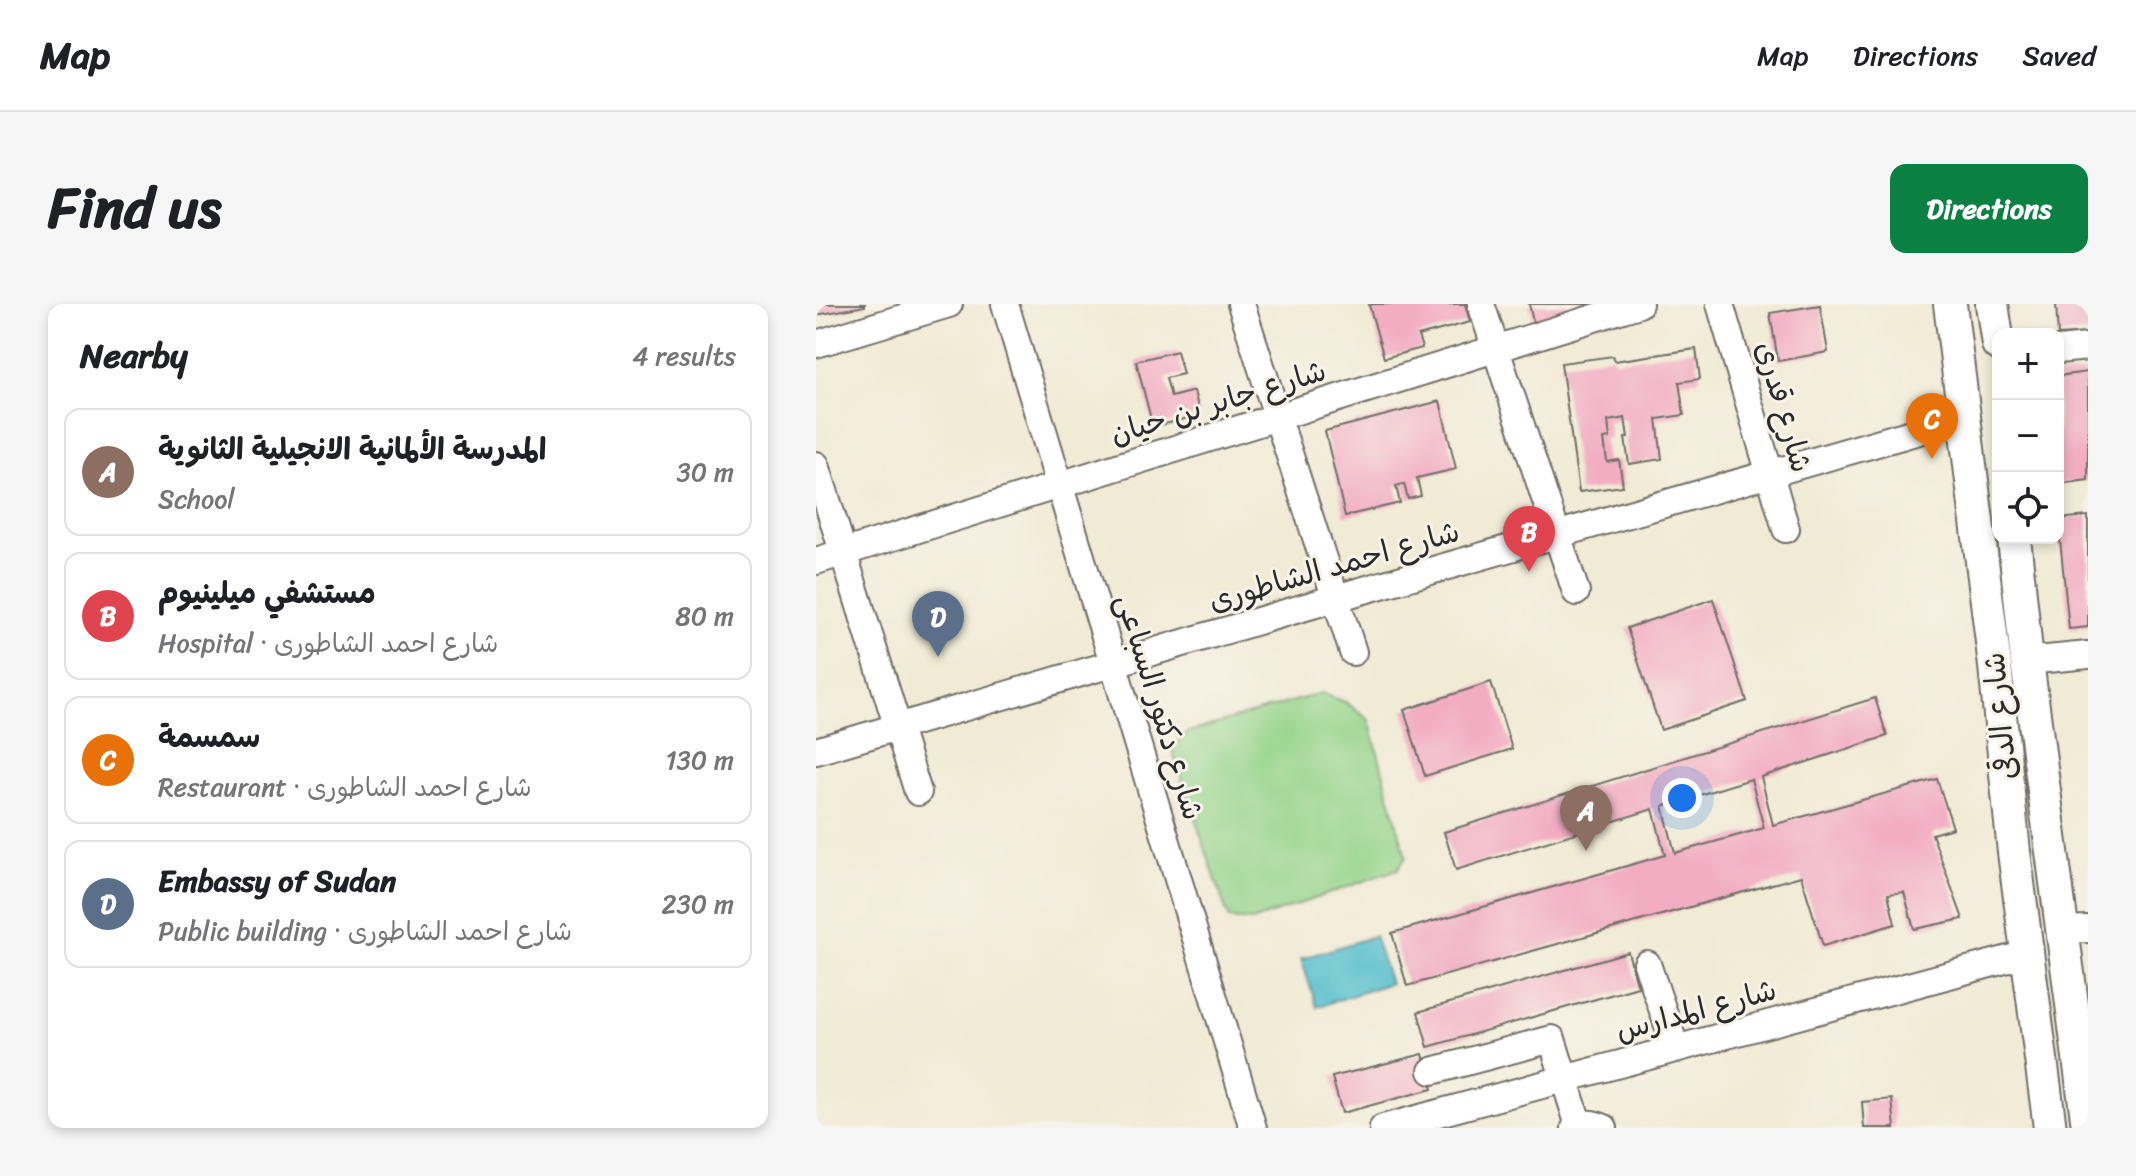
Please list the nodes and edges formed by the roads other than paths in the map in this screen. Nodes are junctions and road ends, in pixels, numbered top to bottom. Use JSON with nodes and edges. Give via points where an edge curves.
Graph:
{"nodes":[{"id":1,"x":949,"y":304,"type":"edge"},
{"id":2,"x":1005,"y":304,"type":"edge"},
{"id":3,"x":1241,"y":304,"type":"edge"},
{"id":4,"x":1481,"y":304,"type":"edge"},
{"id":5,"x":1639,"y":304,"type":"edge"},
{"id":6,"x":1720,"y":304,"type":"edge"},
{"id":7,"x":1950,"y":304,"type":"edge"},
{"id":8,"x":1992,"y":304,"type":"edge"},
{"id":9,"x":1996,"y":328,"type":"edge"},
{"id":10,"x":816,"y":344,"type":"edge"},
{"id":11,"x":2088,"y":347,"type":"edge"},
{"id":12,"x":1496,"y":349,"type":"junction"},
{"id":13,"x":2064,"y":349,"type":"edge"},
{"id":14,"x":1278,"y":417,"type":"junction"},
{"id":15,"x":1964,"y":418,"type":"junction"},
{"id":16,"x":816,"y":465,"type":"edge"},
{"id":17,"x":1770,"y":473,"type":"junction"},
{"id":18,"x":1059,"y":485,"type":"junction"},
{"id":19,"x":1786,"y":529,"type":"dead end"},
{"id":20,"x":1557,"y":535,"type":"junction"},
{"id":21,"x":2015,"y":544,"type":"edge"},
{"id":22,"x":843,"y":553,"type":"junction"},
{"id":23,"x":816,"y":561,"type":"edge"},
{"id":24,"x":1576,"y":592,"type":"dead end"},
{"id":25,"x":1336,"y":598,"type":"junction"},
{"id":26,"x":1353,"y":652,"type":"dead end"},
{"id":27,"x":2088,"y":655,"type":"edge"},
{"id":28,"x":2027,"y":661,"type":"junction"},
{"id":29,"x":1113,"y":664,"type":"junction"},
{"id":30,"x":898,"y":728,"type":"junction"},
{"id":31,"x":816,"y":751,"type":"edge"},
{"id":32,"x":918,"y":792,"type":"dead end"},
{"id":33,"x":2076,"y":929,"type":"edge"},
{"id":34,"x":2027,"y":954,"type":"junction"},
{"id":35,"x":1647,"y":964,"type":"dead end"},
{"id":36,"x":1676,"y":1049,"type":"junction"},
{"id":37,"x":1432,"y":1071,"type":"dead end"},
{"id":38,"x":1565,"y":1079,"type":"junction"},
{"id":39,"x":2088,"y":1126,"type":"edge"},
{"id":40,"x":1586,"y":1127,"type":"edge"},
{"id":41,"x":1253,"y":1128,"type":"edge"},
{"id":42,"x":1383,"y":1128,"type":"edge"},
{"id":43,"x":2050,"y":1128,"type":"edge"}],
"edges":[{"from":1,"to":10,"type":"street"},
{"from":2,"to":18,"type":"street","name":"شارع دكتور السباعى"},
{"from":3,"to":14,"type":"street"},
{"from":4,"to":12,"type":"street"},
{"from":5,"to":12,"type":"street","name":"شارع جابر بن حيان"},
{"from":6,"to":17,"type":"street","name":"شارع قدرى"},
{"from":7,"to":15,"type":"main road","name":"شارع الدقى"},
{"from":8,"to":9,"type":"main road"},
{"from":11,"to":13,"type":"street"},
{"from":12,"to":14,"type":"street","name":"شارع جابر بن حيان"},
{"from":12,"to":20,"type":"street"},
{"from":14,"to":18,"type":"street","name":"شارع جابر بن حيان"},
{"from":14,"to":25,"type":"street"},
{"from":15,"to":17,"type":"street","name":"شارع احمد الشاطورى"},
{"from":15,"to":34,"type":"main road","name":"شارع الدقى"},
{"from":16,"to":22,"type":"street"},
{"from":17,"to":19,"type":"street","name":"شارع قدرى"},
{"from":17,"to":20,"type":"street","name":"شارع احمد الشاطورى"},
{"from":18,"to":22,"type":"street","name":"شارع جابر بن حيان"},
{"from":18,"to":29,"type":"street","name":"شارع دكتور السباعى"},
{"from":20,"to":24,"type":"street"},
{"from":20,"to":25,"type":"street","name":"شارع احمد الشاطورى"},
{"from":21,"to":28,"type":"main road","name":"شارع الدقى"},
{"from":22,"to":23,"type":"street","name":"شارع جابر بن حيان"},
{"from":22,"to":30,"type":"street"},
{"from":25,"to":26,"type":"street"},
{"from":25,"to":29,"type":"street","name":"شارع احمد الشاطورى"},
{"from":27,"to":28,"type":"street"},
{"from":28,"to":33,"type":"main road","name":"شارع الدقى"},
{"from":29,"to":30,"type":"street","name":"شارع احمد الشاطورى"},
{"from":29,"to":41,"type":"street","name":"شارع دكتور السباعى"},
{"from":30,"to":31,"type":"street","name":"شارع احمد الشاطورى"},
{"from":30,"to":32,"type":"street"},
{"from":33,"to":39,"type":"main road","name":"شارع الدقى"},
{"from":34,"to":36,"type":"street","name":"شارع المدارس"},
{"from":34,"to":43,"type":"main road","name":"شارع الدقى"},
{"from":35,"to":36,"type":"street"},
{"from":36,"to":38,"type":"street","name":"شارع المدارس"},
{"from":37,"to":38,"type":"street","via":[[1552,1039]]},
{"from":38,"to":40,"type":"street"},
{"from":38,"to":42,"type":"street","name":"شارع المدارس"}]}
